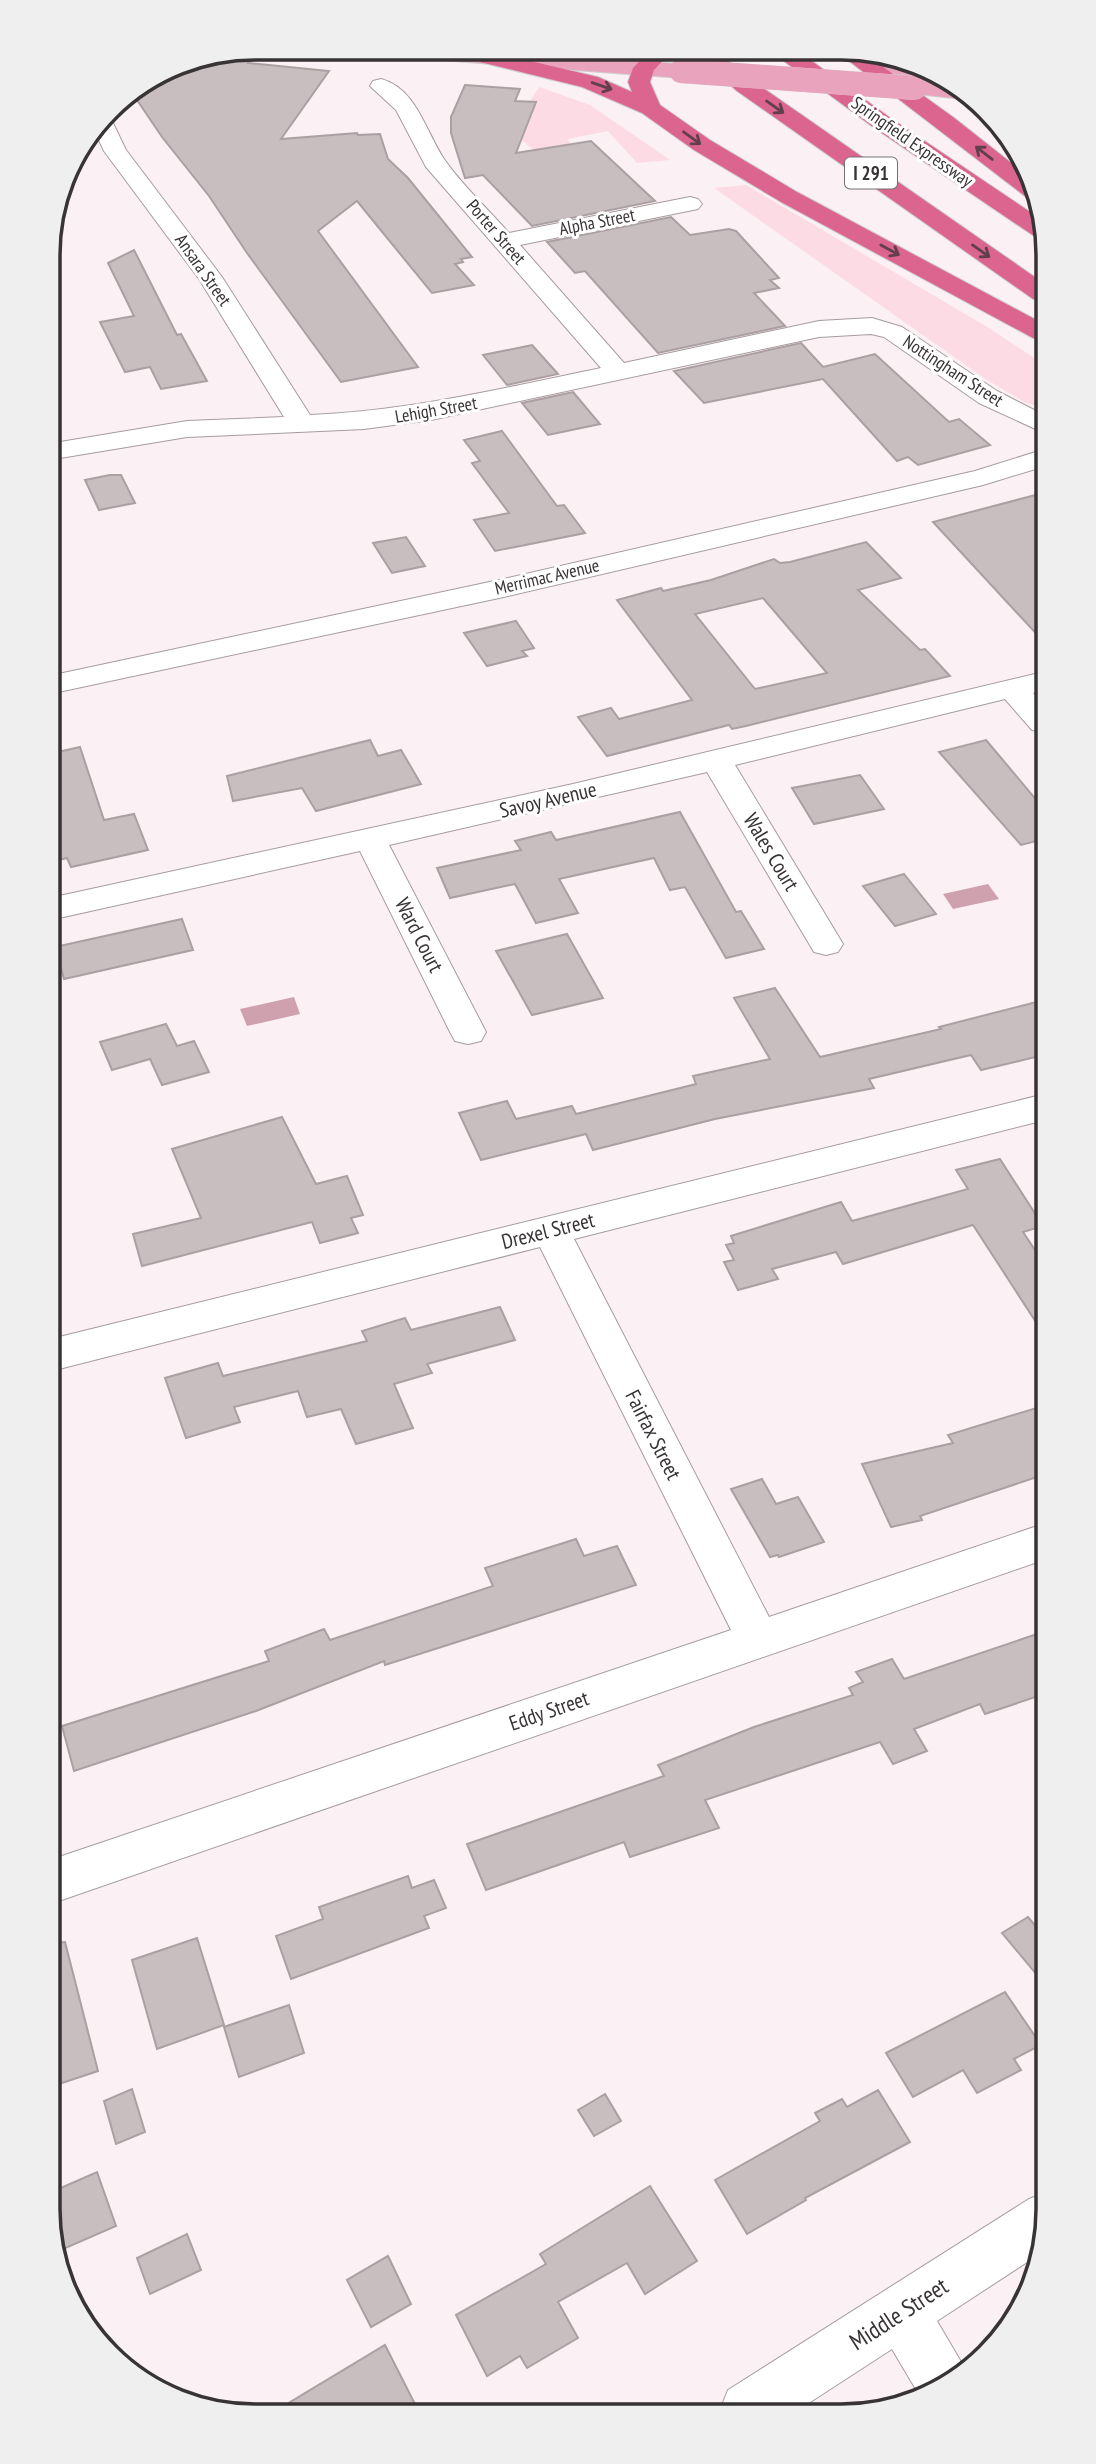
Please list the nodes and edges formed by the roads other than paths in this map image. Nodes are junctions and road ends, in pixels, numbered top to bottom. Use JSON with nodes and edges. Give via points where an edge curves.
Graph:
{"nodes":[{"id":1,"x":500,"y":60,"type":"edge"},
{"id":2,"x":645,"y":60,"type":"edge"},
{"id":3,"x":657,"y":60,"type":"edge"},
{"id":4,"x":714,"y":60,"type":"edge"},
{"id":5,"x":746,"y":60,"type":"edge"},
{"id":6,"x":797,"y":60,"type":"edge"},
{"id":7,"x":860,"y":61,"type":"edge"},
{"id":8,"x":917,"y":78,"type":"edge"},
{"id":9,"x":935,"y":84,"type":"edge"},
{"id":10,"x":381,"y":86,"type":"dead end"},
{"id":11,"x":650,"y":108,"type":"junction"},
{"id":12,"x":105,"y":130,"type":"edge"},
{"id":13,"x":1023,"y":183,"type":"edge"},
{"id":14,"x":690,"y":204,"type":"dead end"},
{"id":15,"x":1034,"y":226,"type":"edge"},
{"id":16,"x":505,"y":241,"type":"junction"},
{"id":17,"x":1036,"y":290,"type":"edge"},
{"id":18,"x":818,"y":330,"type":"joint"},
{"id":19,"x":1036,"y":330,"type":"edge"},
{"id":20,"x":619,"y":373,"type":"junction"},
{"id":21,"x":1036,"y":421,"type":"edge"},
{"id":22,"x":301,"y":422,"type":"junction"},
{"id":23,"x":60,"y":450,"type":"edge"},
{"id":24,"x":1036,"y":460,"type":"edge"},
{"id":25,"x":60,"y":683,"type":"edge"},
{"id":26,"x":1036,"y":683,"type":"edge"},
{"id":27,"x":1012,"y":688,"type":"junction"},
{"id":28,"x":1036,"y":715,"type":"edge"},
{"id":29,"x":716,"y":760,"type":"junction"},
{"id":30,"x":370,"y":839,"type":"junction"},
{"id":31,"x":60,"y":907,"type":"edge"},
{"id":32,"x":826,"y":944,"type":"dead end"},
{"id":33,"x":468,"y":1032,"type":"dead end"},
{"id":34,"x":1036,"y":1109,"type":"edge"},
{"id":35,"x":550,"y":1230,"type":"junction"},
{"id":36,"x":60,"y":1352,"type":"edge"},
{"id":37,"x":1036,"y":1544,"type":"edge"},
{"id":38,"x":758,"y":1639,"type":"junction"},
{"id":39,"x":60,"y":1879,"type":"edge"},
{"id":40,"x":1036,"y":2226,"type":"edge"},
{"id":41,"x":901,"y":2313,"type":"junction"},
{"id":42,"x":941,"y":2377,"type":"edge"},
{"id":43,"x":757,"y":2404,"type":"edge"}],
"edges":[{"from":1,"to":11,"type":"highway","one_way":true,"via":[[590,82]]},
{"from":2,"to":11,"type":"highway","via":[[639,82]]},
{"from":3,"to":8,"type":"main road","bridge":true,"via":[[681,71]]},
{"from":4,"to":17,"type":"highway","number":"I 291","one_way":true},
{"from":5,"to":8,"type":"main road","via":[[887,67]]},
{"from":6,"to":15,"type":"highway","name":"Springfield Expressway","number":"I 291"},
{"from":13,"to":7,"type":"highway","one_way":true},
{"from":8,"to":9,"type":"main road"},
{"from":10,"to":16,"type":"street","name":"Porter Street","via":[[405,107],[435,162]]},
{"from":11,"to":19,"type":"highway","one_way":true,"via":[[789,197]]},
{"from":12,"to":22,"type":"street","name":"Ansara Street","via":[[115,151],[210,277]]},
{"from":14,"to":16,"type":"street","name":"Alpha Street"},
{"from":16,"to":20,"type":"street","name":"Porter Street"},
{"from":18,"to":20,"type":"street","name":"Lehigh Street"},
{"from":18,"to":21,"type":"street","name":"Nottingham Street","via":[[872,326],[893,332],[988,397]]},
{"from":20,"to":22,"type":"street","name":"Lehigh Street","via":[[431,412],[364,421]]},
{"from":22,"to":23,"type":"street","name":"Lehigh Street","via":[[187,429]]},
{"from":24,"to":25,"type":"street","name":"Merrimac Avenue","via":[[983,477],[572,572]]},
{"from":26,"to":27,"type":"street","name":"Savoy Avenue"},
{"from":27,"to":28,"type":"street"},
{"from":27,"to":29,"type":"street","name":"Savoy Avenue"},
{"from":29,"to":30,"type":"street","name":"Savoy Avenue"},
{"from":29,"to":32,"type":"street","name":"Wales Court"},
{"from":30,"to":31,"type":"street","name":"Savoy Avenue"},
{"from":30,"to":33,"type":"street","name":"Ward Court"},
{"from":34,"to":35,"type":"street","name":"Drexel Street"},
{"from":35,"to":36,"type":"street","name":"Drexel Street"},
{"from":35,"to":38,"type":"street","name":"Fairfax Street"},
{"from":37,"to":38,"type":"street","name":"Eddy Street"},
{"from":38,"to":39,"type":"street","name":"Eddy Street"},
{"from":40,"to":41,"type":"street","name":"Middle Street"},
{"from":41,"to":42,"type":"street"},
{"from":41,"to":43,"type":"street","name":"Middle Street"}]}
